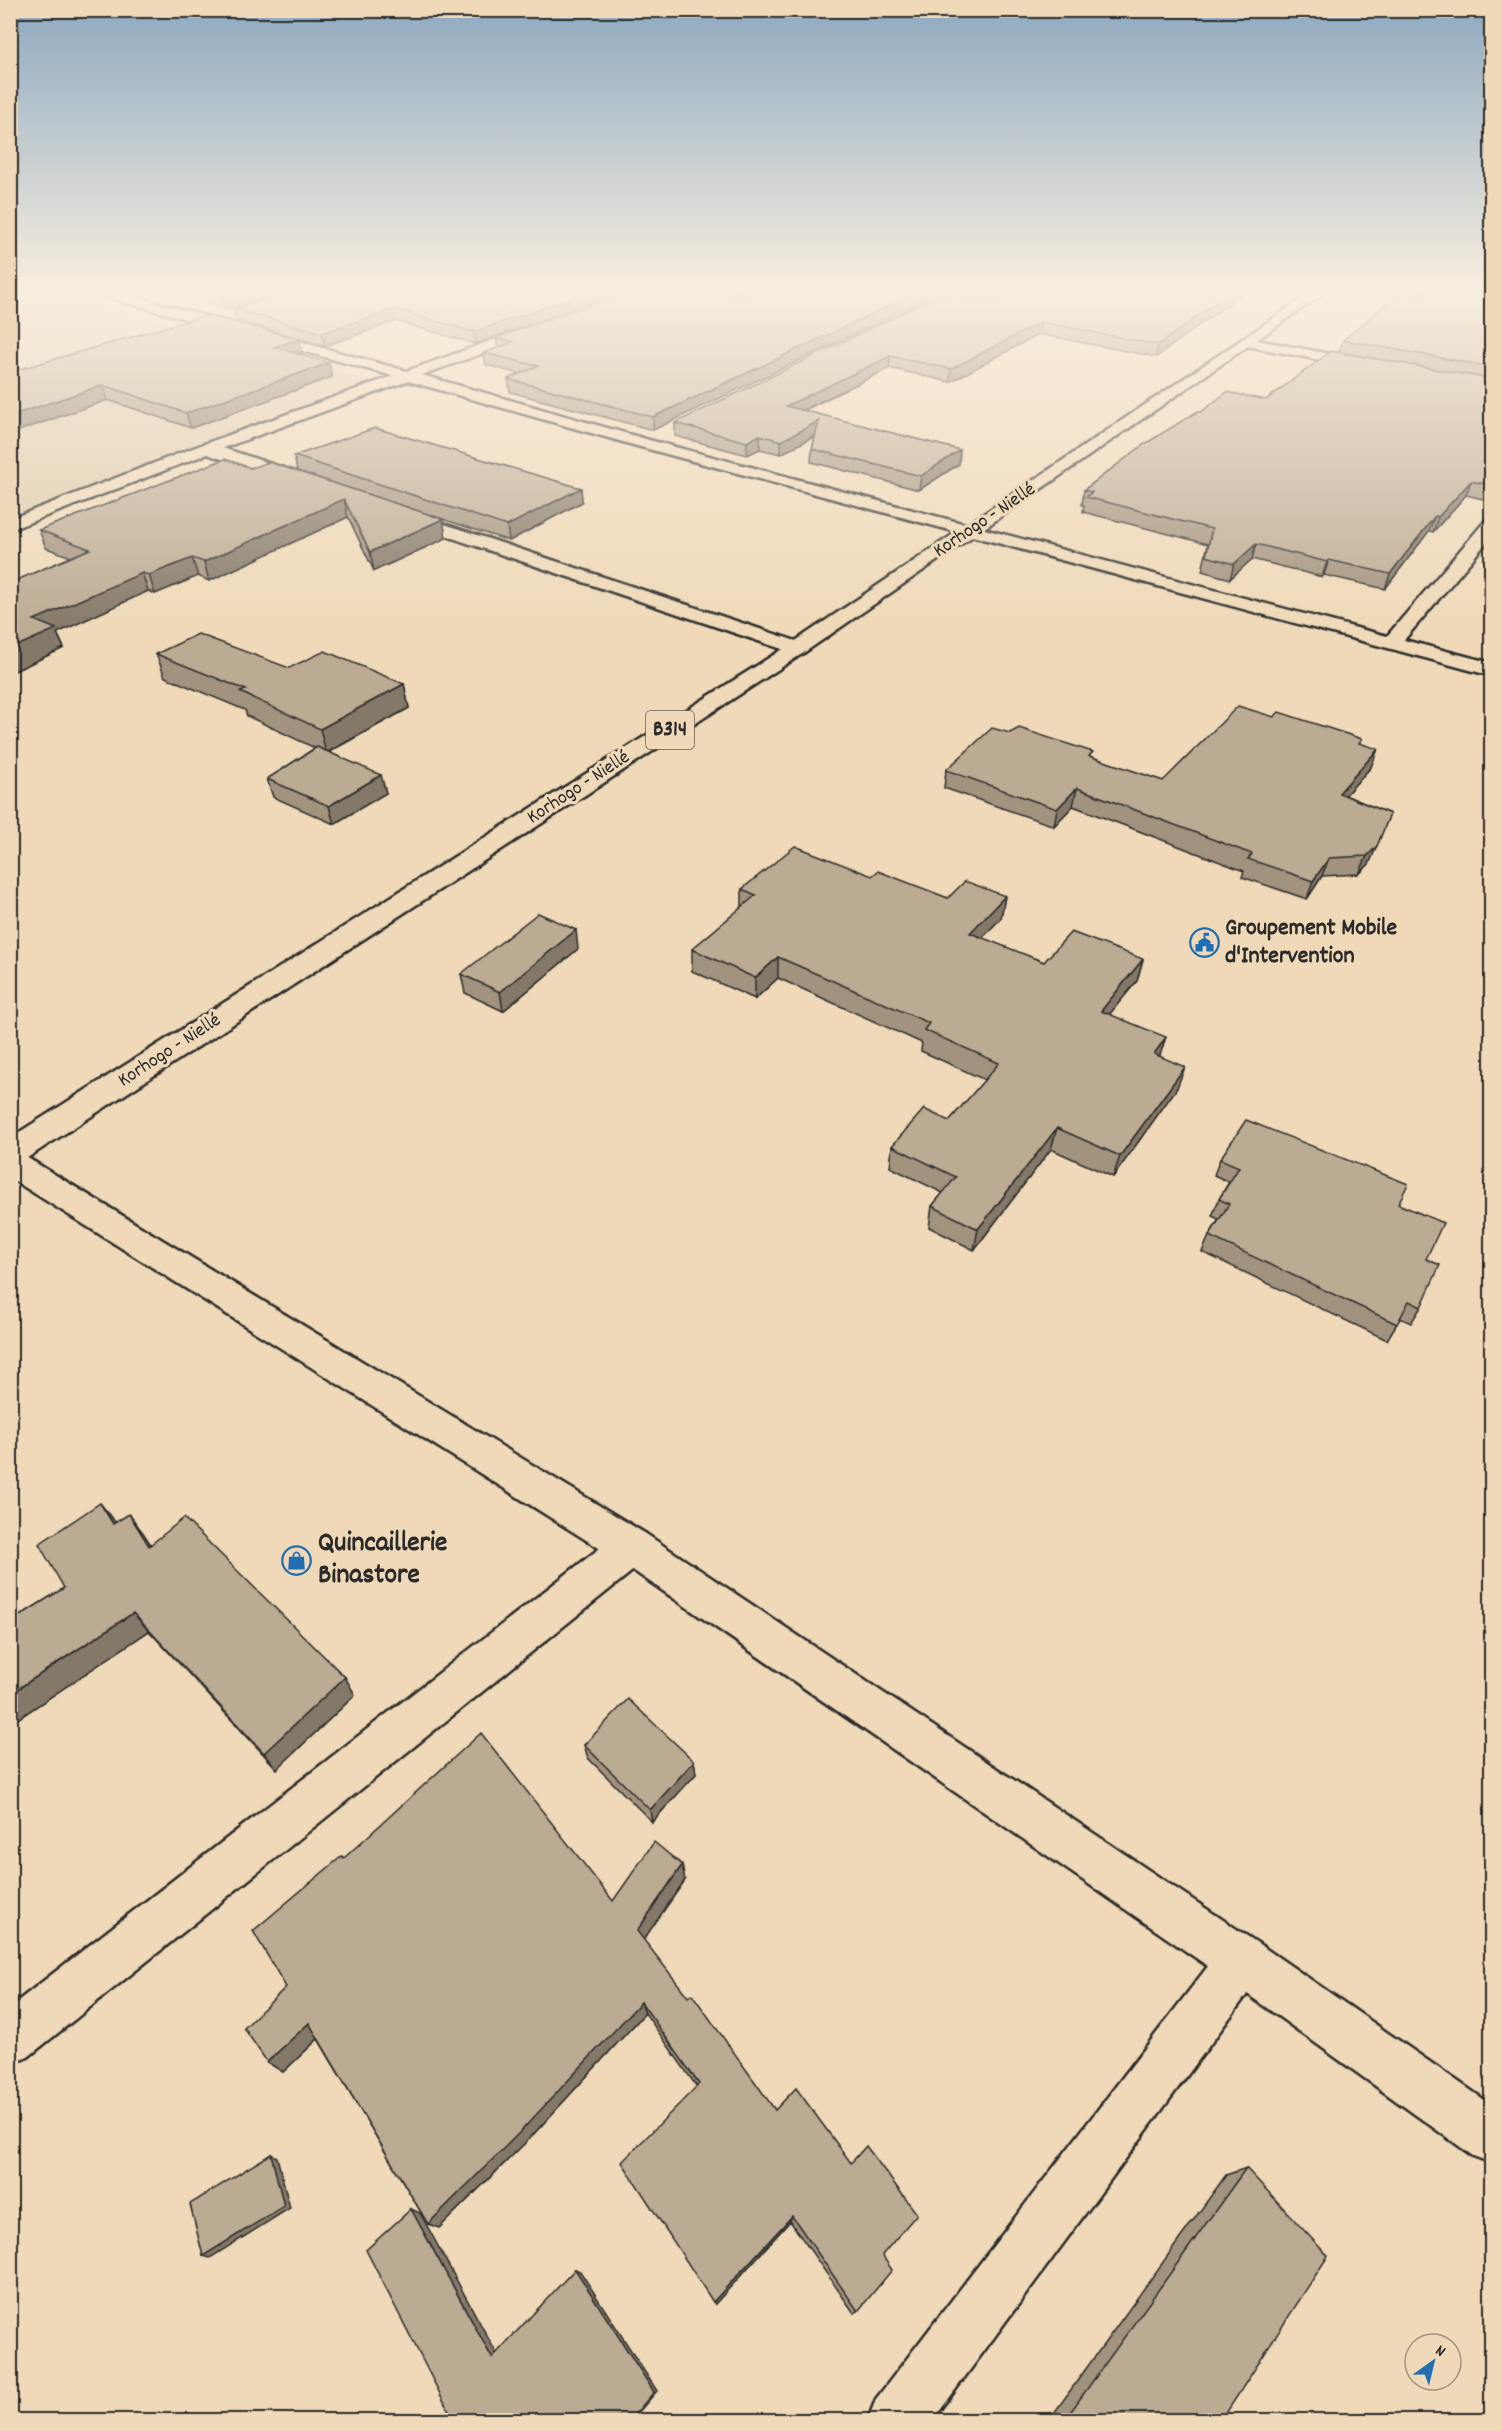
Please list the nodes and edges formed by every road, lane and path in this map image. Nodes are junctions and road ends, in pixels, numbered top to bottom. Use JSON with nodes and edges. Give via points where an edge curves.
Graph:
{"nodes":[{"id":1,"x":327,"y":405,"type":"edge"},
{"id":2,"x":512,"y":405,"type":"edge"},
{"id":3,"x":1154,"y":405,"type":"edge"},
{"id":4,"x":664,"y":433,"type":"edge"},
{"id":5,"x":643,"y":443,"type":"junction"},
{"id":6,"x":207,"y":448,"type":"junction"},
{"id":7,"x":318,"y":486,"type":"edge"},
{"id":8,"x":384,"y":508,"type":"edge"},
{"id":9,"x":1491,"y":524,"type":"edge"},
{"id":10,"x":10,"y":525,"type":"edge"},
{"id":11,"x":971,"y":531,"type":"junction"},
{"id":12,"x":1392,"y":642,"type":"junction"},
{"id":13,"x":798,"y":648,"type":"junction"},
{"id":14,"x":1491,"y":670,"type":"edge"},
{"id":15,"x":10,"y":1154,"type":"edge"},
{"id":16,"x":10,"y":1162,"type":"edge"},
{"id":17,"x":632,"y":1547,"type":"junction"},
{"id":18,"x":1242,"y":1961,"type":"junction"},
{"id":19,"x":10,"y":2039,"type":"edge"},
{"id":20,"x":1491,"y":2137,"type":"edge"},
{"id":21,"x":897,"y":2421,"type":"edge"}],
"edges":[{"from":1,"to":6,"type":"street"},
{"from":2,"to":5,"type":"street"},
{"from":3,"to":11,"type":"street","name":"Korhogo - Niellé","number":"B314"},
{"from":4,"to":5,"type":"street"},
{"from":5,"to":11,"type":"street"},
{"from":6,"to":7,"type":"street"},
{"from":6,"to":10,"type":"street"},
{"from":8,"to":13,"type":"street"},
{"from":9,"to":12,"type":"street"},
{"from":11,"to":12,"type":"street"},
{"from":11,"to":13,"type":"street","name":"Korhogo - Niellé","number":"B314"},
{"from":12,"to":14,"type":"street"},
{"from":13,"to":15,"type":"street","name":"Korhogo - Niellé","number":"B314"},
{"from":16,"to":17,"type":"street"},
{"from":17,"to":18,"type":"street"},
{"from":17,"to":19,"type":"street"},
{"from":18,"to":20,"type":"street"},
{"from":18,"to":21,"type":"street"}]}
